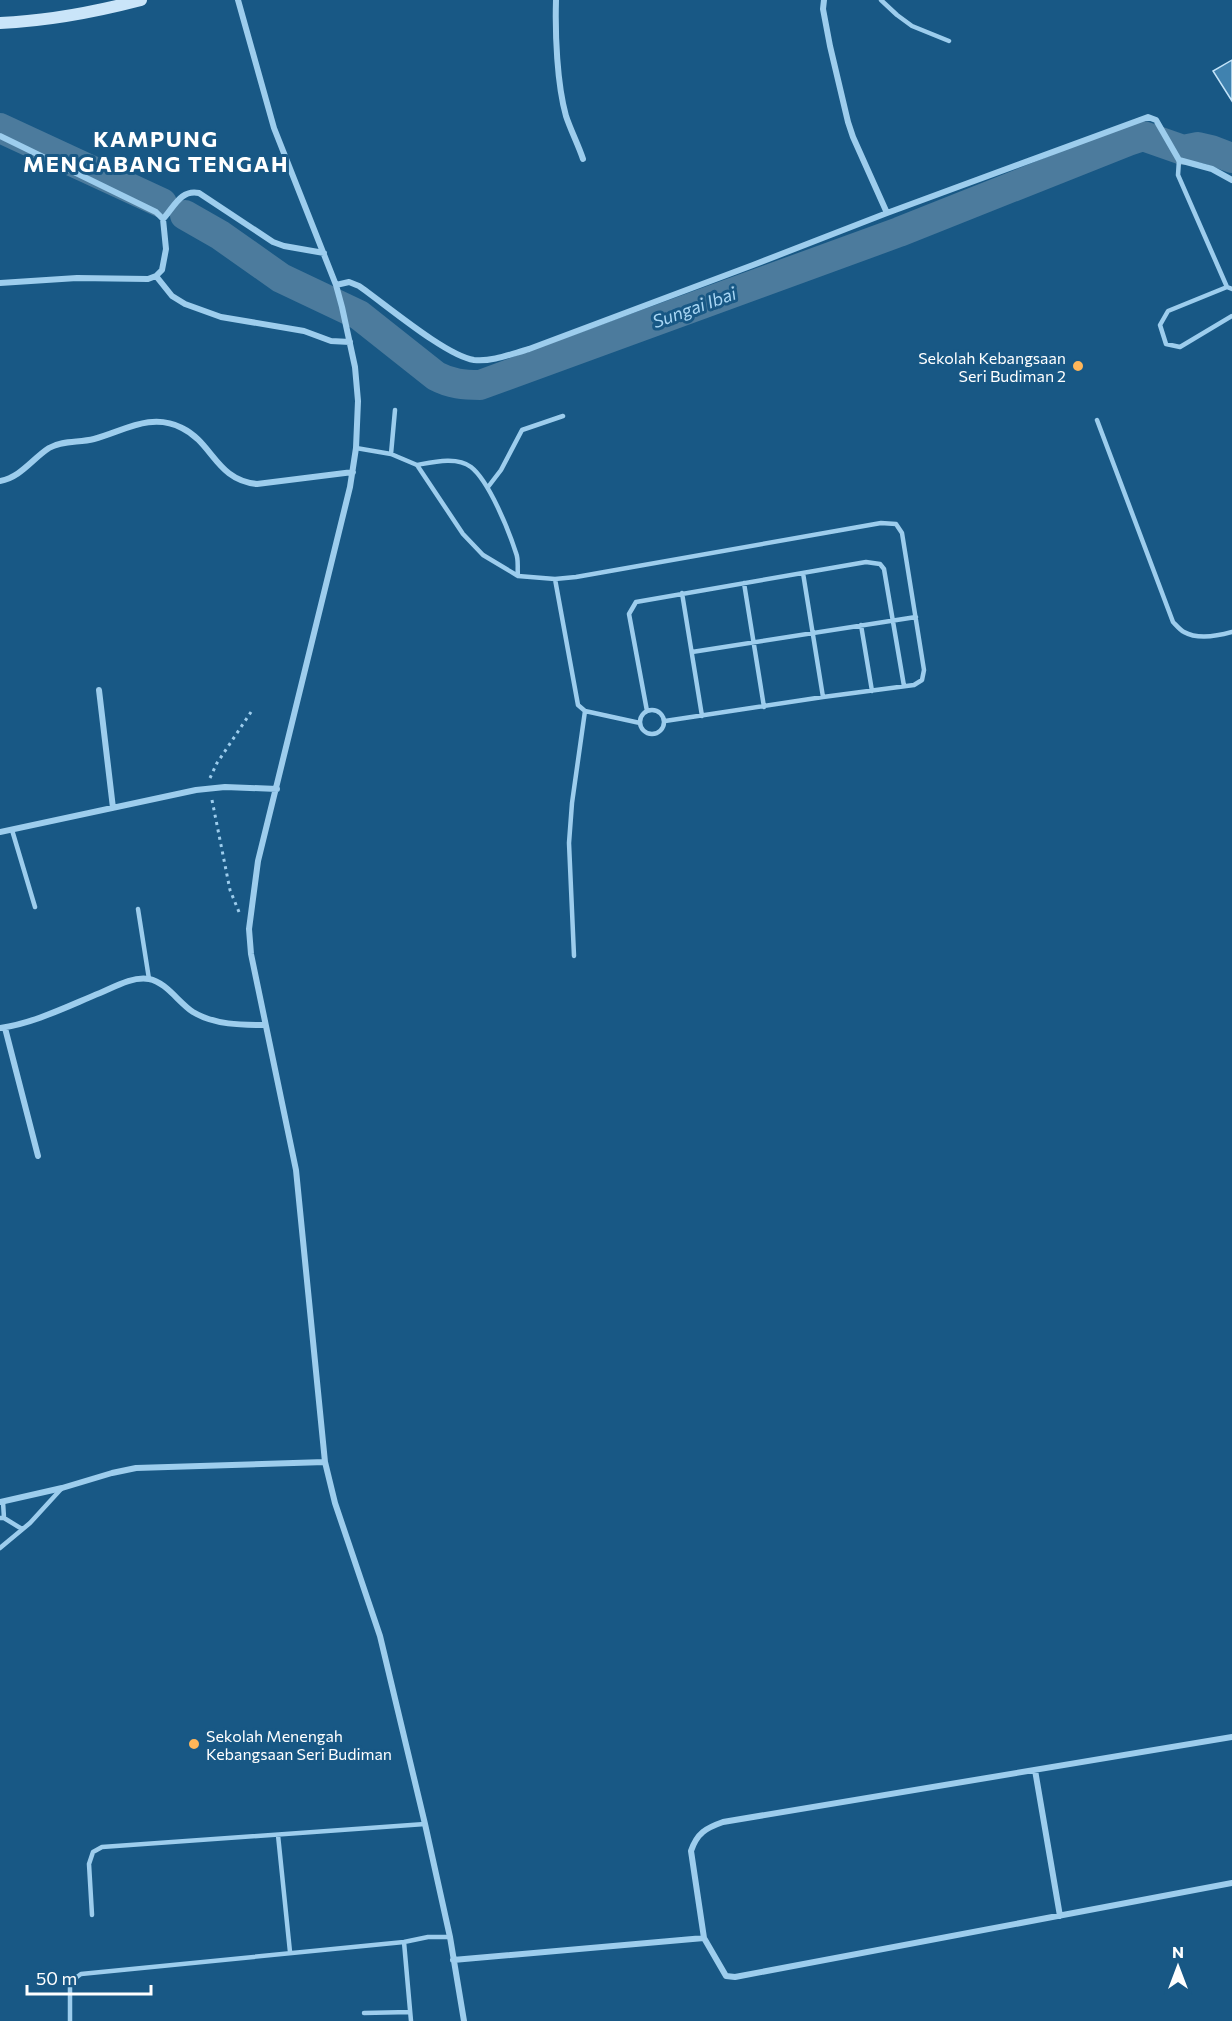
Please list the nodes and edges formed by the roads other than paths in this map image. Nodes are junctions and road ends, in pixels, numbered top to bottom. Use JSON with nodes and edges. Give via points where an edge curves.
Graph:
{"nodes":[{"id":1,"x":141,"y":0,"type":"edge"},
{"id":2,"x":238,"y":0,"type":"edge"},
{"id":3,"x":556,"y":0,"type":"edge"},
{"id":4,"x":824,"y":0,"type":"edge"},
{"id":5,"x":881,"y":0,"type":"edge"},
{"id":6,"x":0,"y":22,"type":"edge"},
{"id":7,"x":949,"y":41,"type":"dead end"},
{"id":8,"x":0,"y":136,"type":"edge"},
{"id":9,"x":582,"y":159,"type":"dead end"},
{"id":10,"x":1179,"y":160,"type":"junction"},
{"id":11,"x":1232,"y":180,"type":"edge"},
{"id":12,"x":886,"y":213,"type":"junction"},
{"id":13,"x":163,"y":219,"type":"junction"},
{"id":14,"x":324,"y":253,"type":"junction"},
{"id":15,"x":156,"y":276,"type":"junction"},
{"id":16,"x":0,"y":283,"type":"edge"},
{"id":17,"x":336,"y":285,"type":"junction"},
{"id":18,"x":1230,"y":288,"type":"edge"},
{"id":19,"x":1232,"y":316,"type":"edge"},
{"id":20,"x":350,"y":342,"type":"junction"},
{"id":21,"x":395,"y":410,"type":"dead end"},
{"id":22,"x":563,"y":416,"type":"dead end"},
{"id":23,"x":1097,"y":420,"type":"dead end"},
{"id":24,"x":356,"y":448,"type":"junction"},
{"id":25,"x":391,"y":454,"type":"junction"},
{"id":26,"x":417,"y":465,"type":"junction"},
{"id":27,"x":353,"y":472,"type":"junction"},
{"id":28,"x":0,"y":481,"type":"edge"},
{"id":29,"x":488,"y":487,"type":"junction"},
{"id":30,"x":803,"y":573,"type":"junction"},
{"id":31,"x":518,"y":576,"type":"junction"},
{"id":32,"x":555,"y":579,"type":"junction"},
{"id":33,"x":744,"y":583,"type":"junction"},
{"id":34,"x":682,"y":593,"type":"junction"},
{"id":35,"x":916,"y":617,"type":"junction"},
{"id":36,"x":893,"y":620,"type":"junction"},
{"id":37,"x":861,"y":625,"type":"junction"},
{"id":38,"x":1232,"y":632,"type":"edge"},
{"id":39,"x":813,"y":633,"type":"junction"},
{"id":40,"x":754,"y":642,"type":"junction"},
{"id":41,"x":692,"y":652,"type":"junction"},
{"id":42,"x":904,"y":686,"type":"junction"},
{"id":43,"x":99,"y":690,"type":"dead end"},
{"id":44,"x":872,"y":691,"type":"junction"},
{"id":45,"x":823,"y":697,"type":"junction"},
{"id":46,"x":764,"y":707,"type":"junction"},
{"id":47,"x":585,"y":711,"type":"junction"},
{"id":48,"x":647,"y":711,"type":"junction"},
{"id":49,"x":702,"y":716,"type":"junction"},
{"id":50,"x":665,"y":721,"type":"junction"},
{"id":51,"x":640,"y":723,"type":"junction"},
{"id":52,"x":277,"y":789,"type":"junction"},
{"id":53,"x":113,"y":808,"type":"junction"},
{"id":54,"x":12,"y":830,"type":"junction"},
{"id":55,"x":0,"y":832,"type":"edge"},
{"id":56,"x":35,"y":907,"type":"dead end"},
{"id":57,"x":138,"y":909,"type":"dead end"},
{"id":58,"x":574,"y":956,"type":"dead end"},
{"id":59,"x":149,"y":979,"type":"junction"},
{"id":60,"x":265,"y":1024,"type":"junction"},
{"id":61,"x":3,"y":1028,"type":"edge"},
{"id":62,"x":38,"y":1156,"type":"dead end"},
{"id":63,"x":325,"y":1462,"type":"junction"},
{"id":64,"x":62,"y":1488,"type":"junction"},
{"id":65,"x":2,"y":1502,"type":"edge"},
{"id":66,"x":2,"y":1518,"type":"edge"},
{"id":67,"x":22,"y":1529,"type":"junction"},
{"id":68,"x":0,"y":1548,"type":"edge"},
{"id":69,"x":1232,"y":1737,"type":"edge"},
{"id":70,"x":1035,"y":1770,"type":"junction"},
{"id":71,"x":425,"y":1824,"type":"junction"},
{"id":72,"x":278,"y":1835,"type":"junction"},
{"id":73,"x":1232,"y":1883,"type":"edge"},
{"id":74,"x":92,"y":1915,"type":"dead end"},
{"id":75,"x":1060,"y":1916,"type":"junction"},
{"id":76,"x":450,"y":1937,"type":"junction"},
{"id":77,"x":704,"y":1938,"type":"junction"},
{"id":78,"x":404,"y":1942,"type":"junction"},
{"id":79,"x":290,"y":1952,"type":"junction"},
{"id":80,"x":453,"y":1960,"type":"junction"},
{"id":81,"x":410,"y":2012,"type":"junction"},
{"id":82,"x":364,"y":2013,"type":"dead end"},
{"id":83,"x":70,"y":2021,"type":"edge"},
{"id":84,"x":411,"y":2021,"type":"edge"},
{"id":85,"x":464,"y":2021,"type":"edge"}],
"edges":[{"from":1,"to":6,"type":"main road","via":[[57,18]]},
{"from":2,"to":14,"type":"street","via":[[274,129]]},
{"from":3,"to":9,"type":"street","via":[[555,31],[563,100]]},
{"from":4,"to":12,"type":"street","via":[[848,122]]},
{"from":5,"to":7,"type":"lane","via":[[912,26]]},
{"from":8,"to":13,"type":"street","via":[[146,206]]},
{"from":10,"to":11,"type":"street","via":[[1212,169]]},
{"from":10,"to":12,"type":"street","via":[[1156,120],[1148,117]]},
{"from":10,"to":18,"type":"lane","via":[[1178,175]]},
{"from":12,"to":17,"type":"street","via":[[498,358],[474,360],[453,354],[360,286],[349,282]]},
{"from":13,"to":14,"type":"street","via":[[190,191],[199,193],[273,242]]},
{"from":13,"to":15,"type":"street","via":[[166,249],[162,270]]},
{"from":14,"to":17,"type":"street"},
{"from":15,"to":16,"type":"street"},
{"from":15,"to":20,"type":"street","via":[[178,300],[221,316]]},
{"from":17,"to":20,"type":"street"},
{"from":18,"to":19,"type":"lane","via":[[1168,311],[1160,325],[1167,344],[1180,347]]},
{"from":20,"to":24,"type":"street","via":[[358,401]]},
{"from":21,"to":25,"type":"lane"},
{"from":22,"to":29,"type":"lane","via":[[522,430]]},
{"from":23,"to":38,"type":"lane","via":[[1173,622],[1184,632],[1200,636]]},
{"from":24,"to":25,"type":"lane"},
{"from":24,"to":27,"type":"street"},
{"from":25,"to":26,"type":"lane"},
{"from":26,"to":29,"type":"lane","via":[[459,462],[471,466]]},
{"from":26,"to":31,"type":"lane","via":[[463,534],[483,555]]},
{"from":27,"to":28,"type":"street","via":[[244,483],[228,474],[184,428],[164,421],[140,422],[92,440],[50,447],[20,473]]},
{"from":27,"to":52,"type":"street"},
{"from":29,"to":31,"type":"lane","via":[[517,555]]},
{"from":30,"to":33,"type":"lane"},
{"from":30,"to":36,"type":"lane","via":[[866,562],[880,564]]},
{"from":30,"to":39,"type":"lane"},
{"from":31,"to":32,"type":"lane"},
{"from":32,"to":35,"type":"lane","via":[[881,523],[896,524],[902,533]]},
{"from":32,"to":47,"type":"lane","via":[[575,693],[578,705]]},
{"from":33,"to":34,"type":"lane"},
{"from":33,"to":40,"type":"lane"},
{"from":34,"to":41,"type":"lane"},
{"from":34,"to":48,"type":"lane","via":[[636,602],[629,614]]},
{"from":35,"to":36,"type":"lane"},
{"from":35,"to":42,"type":"lane","via":[[924,670],[922,680],[914,686]]},
{"from":36,"to":37,"type":"lane"},
{"from":36,"to":42,"type":"lane"},
{"from":37,"to":39,"type":"lane"},
{"from":37,"to":44,"type":"lane"},
{"from":39,"to":40,"type":"lane"},
{"from":39,"to":45,"type":"lane"},
{"from":40,"to":41,"type":"lane"},
{"from":40,"to":46,"type":"lane"},
{"from":41,"to":49,"type":"lane"},
{"from":42,"to":44,"type":"lane"},
{"from":43,"to":53,"type":"street"},
{"from":44,"to":45,"type":"lane"},
{"from":45,"to":46,"type":"lane"},
{"from":46,"to":49,"type":"lane"},
{"from":47,"to":51,"type":"lane"},
{"from":47,"to":58,"type":"lane","via":[[569,843]]},
{"from":48,"to":50,"type":"lane","via":[[659,712]]},
{"from":48,"to":51,"type":"lane"},
{"from":49,"to":50,"type":"lane"},
{"from":50,"to":51,"type":"lane","via":[[663,729],[653,735],[646,733]]},
{"from":52,"to":53,"type":"street","via":[[225,787]]},
{"from":52,"to":60,"type":"street","via":[[258,861],[249,929]]},
{"from":53,"to":54,"type":"street"},
{"from":54,"to":55,"type":"street"},
{"from":54,"to":56,"type":"lane"},
{"from":57,"to":59,"type":"lane"},
{"from":59,"to":60,"type":"street","via":[[194,1012],[222,1023]]},
{"from":59,"to":61,"type":"street","via":[[128,982]]},
{"from":60,"to":63,"type":"street","via":[[296,1170]]},
{"from":61,"to":62,"type":"street"},
{"from":63,"to":64,"type":"street","via":[[136,1468]]},
{"from":63,"to":71,"type":"street","via":[[380,1636]]},
{"from":64,"to":65,"type":"street"},
{"from":64,"to":67,"type":"lane"},
{"from":65,"to":66,"type":"lane"},
{"from":66,"to":67,"type":"lane"},
{"from":67,"to":68,"type":"lane"},
{"from":69,"to":70,"type":"street"},
{"from":70,"to":75,"type":"street"},
{"from":70,"to":77,"type":"street","via":[[705,1828],[695,1838],[691,1851]]},
{"from":71,"to":72,"type":"lane"},
{"from":71,"to":76,"type":"street"},
{"from":72,"to":74,"type":"lane","via":[[102,1847],[93,1852],[89,1864]]},
{"from":72,"to":79,"type":"lane"},
{"from":73,"to":75,"type":"street"},
{"from":75,"to":77,"type":"street","via":[[735,1977],[726,1976]]},
{"from":76,"to":78,"type":"lane"},
{"from":76,"to":80,"type":"street"},
{"from":77,"to":80,"type":"street"},
{"from":78,"to":79,"type":"lane"},
{"from":78,"to":81,"type":"lane"},
{"from":79,"to":83,"type":"lane","via":[[81,1974],[70,1982]]},
{"from":80,"to":85,"type":"street"},
{"from":81,"to":82,"type":"lane"},
{"from":81,"to":84,"type":"lane"}]}
